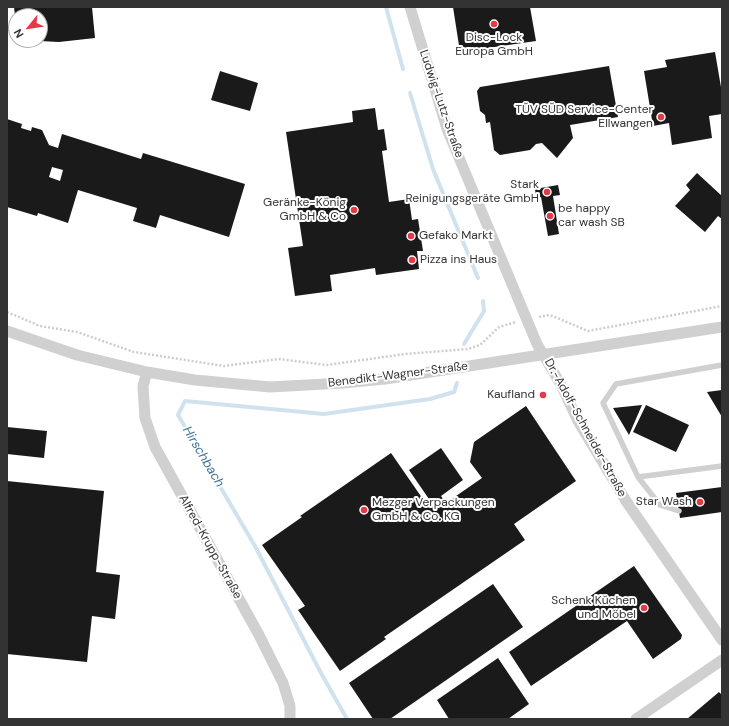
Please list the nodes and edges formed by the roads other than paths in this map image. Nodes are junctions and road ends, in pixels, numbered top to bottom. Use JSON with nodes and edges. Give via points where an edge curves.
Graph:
{"nodes":[{"id":1,"x":410,"y":7,"type":"edge"},
{"id":2,"x":722,"y":327,"type":"edge"},
{"id":3,"x":7,"y":331,"type":"edge"},
{"id":4,"x":544,"y":354,"type":"junction"},
{"id":5,"x":722,"y":365,"type":"edge"},
{"id":6,"x":147,"y":372,"type":"junction"},
{"id":7,"x":722,"y":466,"type":"edge"},
{"id":8,"x":638,"y":477,"type":"junction"},
{"id":9,"x":679,"y":511,"type":"dead end"},
{"id":10,"x":722,"y":640,"type":"edge"},
{"id":11,"x":722,"y":660,"type":"edge"},
{"id":12,"x":290,"y":719,"type":"edge"},
{"id":13,"x":636,"y":719,"type":"edge"}],
"edges":[{"from":1,"to":4,"type":"street","name":"Ludwig-Lutz-Straße","via":[[447,129],[537,344]]},
{"from":2,"to":4,"type":"street","name":"Benedikt-Wagner-Straße"},
{"from":3,"to":6,"type":"street","name":"Benedikt-Wagner-Straße","via":[[77,355]]},
{"from":4,"to":6,"type":"street","name":"Benedikt-Wagner-Straße","via":[[384,379],[270,387],[195,380]]},
{"from":4,"to":10,"type":"street","name":"Dr.-Adolf-Schneider-Straße","via":[[578,421],[626,501]]},
{"from":5,"to":8,"type":"lane","via":[[616,384],[603,403]]},
{"from":6,"to":12,"type":"street","name":"Alfred-Krupp-Straße","via":[[143,386],[145,418],[155,447],[283,683],[290,706]]},
{"from":7,"to":8,"type":"lane"},
{"from":8,"to":9,"type":"lane","via":[[660,505]]},
{"from":11,"to":13,"type":"street"}]}
